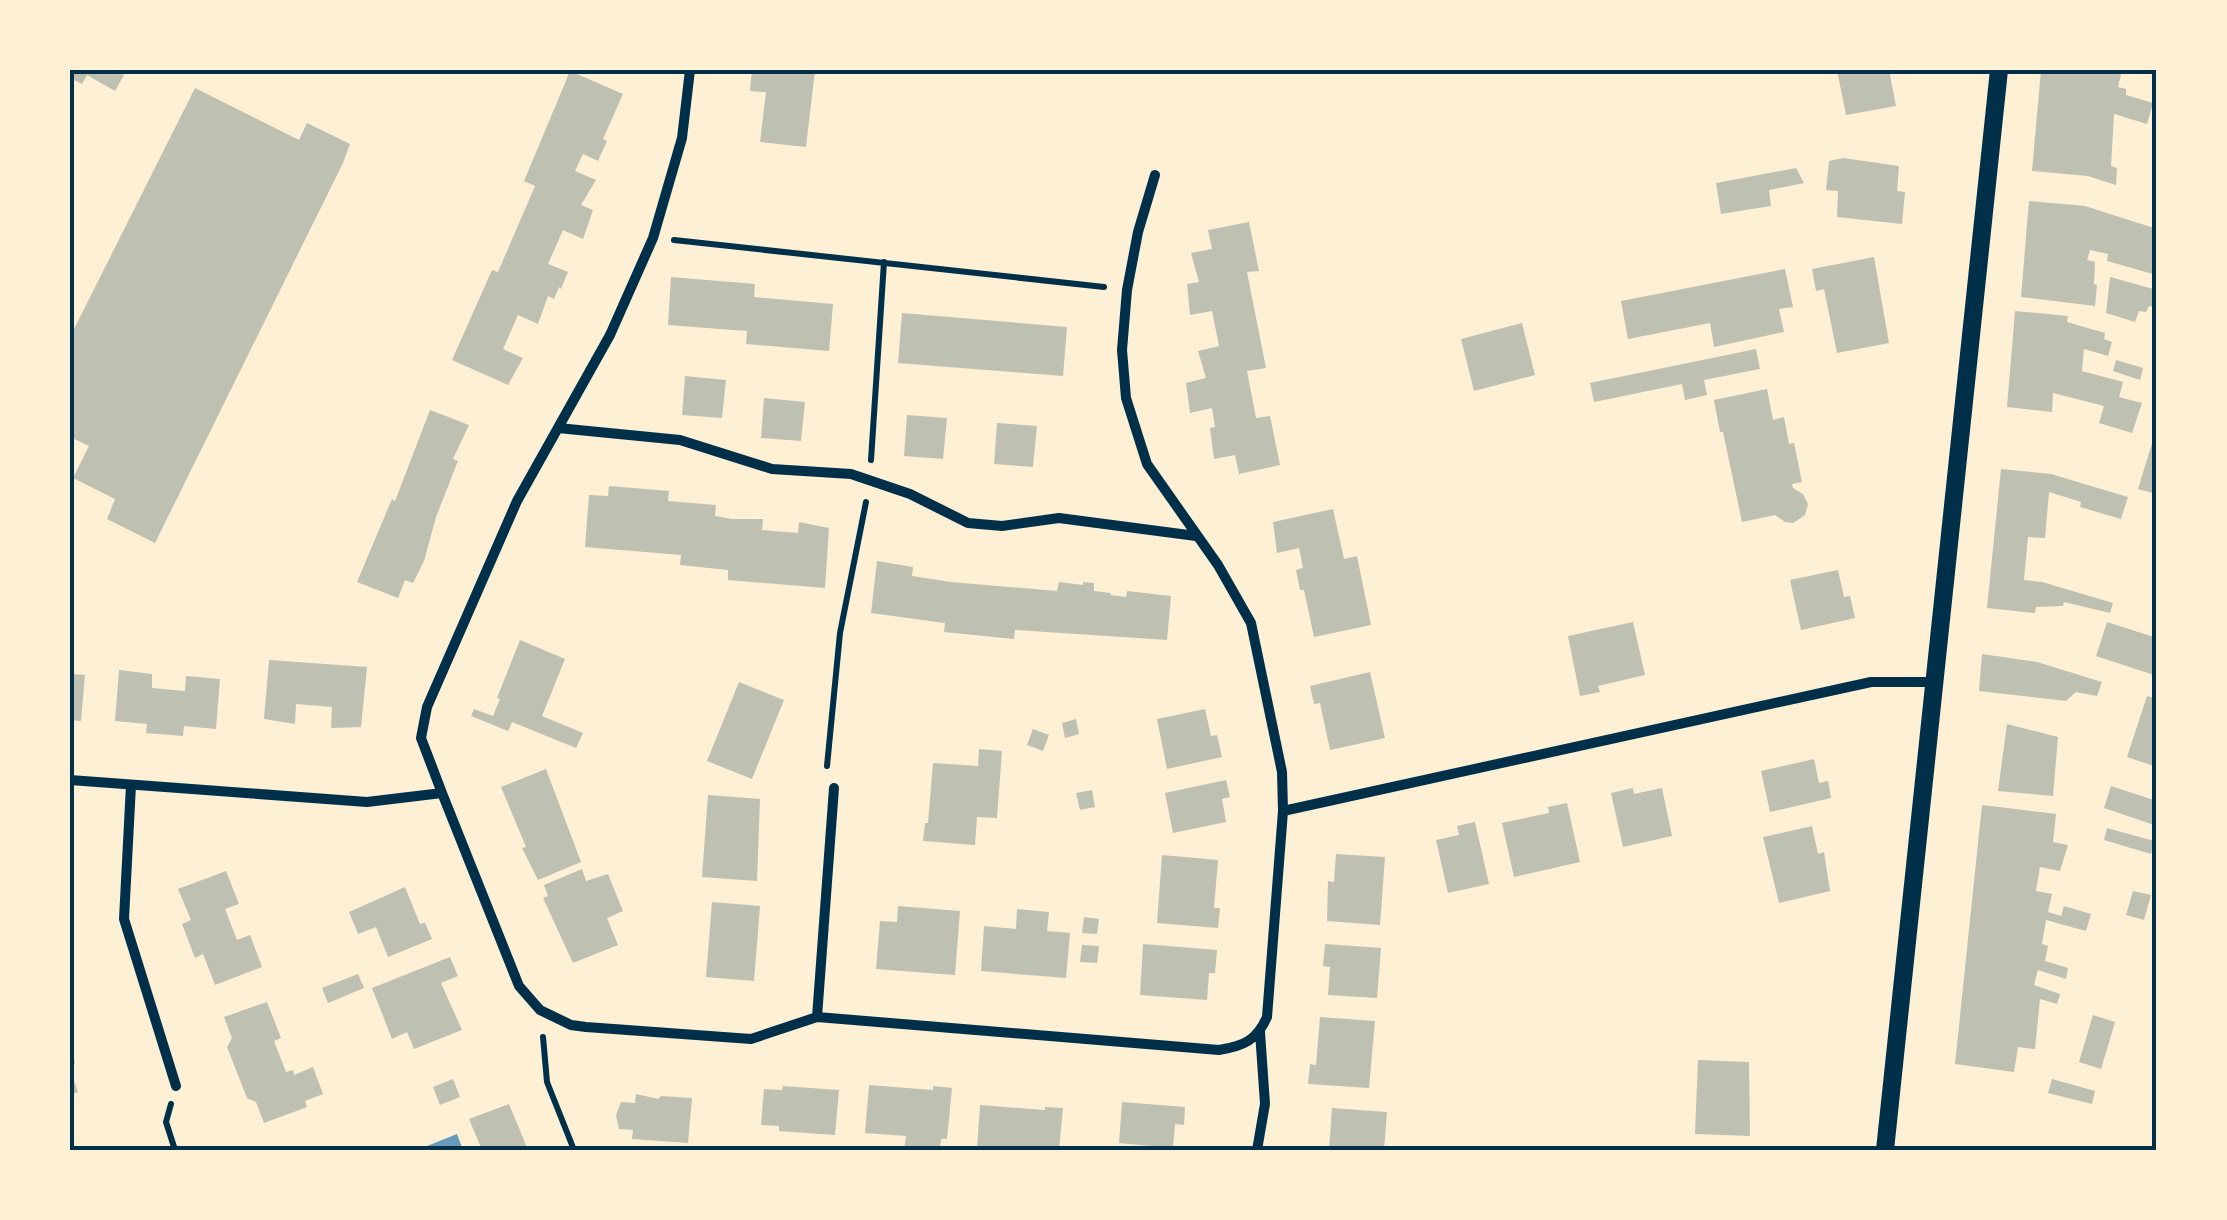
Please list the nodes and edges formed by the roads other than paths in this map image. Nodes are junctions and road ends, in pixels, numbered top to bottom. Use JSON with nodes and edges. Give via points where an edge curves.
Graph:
{"nodes":[{"id":1,"x":690,"y":70,"type":"edge"},
{"id":2,"x":1999,"y":70,"type":"edge"},
{"id":3,"x":1154,"y":175,"type":"dead end"},
{"id":4,"x":558,"y":428,"type":"junction"},
{"id":5,"x":1196,"y":536,"type":"junction"},
{"id":6,"x":1934,"y":682,"type":"junction"},
{"id":7,"x":70,"y":780,"type":"edge"},
{"id":8,"x":131,"y":785,"type":"junction"},
{"id":9,"x":834,"y":788,"type":"road end"},
{"id":10,"x":442,"y":793,"type":"junction"},
{"id":11,"x":1284,"y":811,"type":"junction"},
{"id":12,"x":817,"y":1017,"type":"junction"},
{"id":13,"x":1260,"y":1032,"type":"junction"},
{"id":14,"x":176,"y":1086,"type":"road end"},
{"id":15,"x":1256,"y":1150,"type":"edge"},
{"id":16,"x":1885,"y":1150,"type":"edge"}],
"edges":[{"from":1,"to":4,"type":"street","via":[[682,138],[653,238]]},
{"from":2,"to":6,"type":"street"},
{"from":3,"to":5,"type":"street","via":[[1127,290],[1122,350],[1130,422],[1156,480]]},
{"from":4,"to":5,"type":"street","via":[[680,440],[772,469],[870,478],[968,523],[1060,518]]},
{"from":4,"to":10,"type":"street","via":[[517,501],[422,722],[424,751]]},
{"from":5,"to":11,"type":"street","via":[[1250,624],[1282,772]]},
{"from":6,"to":11,"type":"street","via":[[1870,682]]},
{"from":6,"to":16,"type":"street"},
{"from":7,"to":8,"type":"street"},
{"from":8,"to":10,"type":"street","via":[[367,802]]},
{"from":8,"to":14,"type":"street","via":[[124,920]]},
{"from":9,"to":12,"type":"street"},
{"from":10,"to":12,"type":"street","via":[[519,986],[540,1010],[570,1025],[732,1038],[770,1035]]},
{"from":11,"to":13,"type":"street","via":[[1270,1000]]},
{"from":12,"to":13,"type":"street","via":[[1219,1050],[1250,1042]]},
{"from":13,"to":15,"type":"street","via":[[1265,1104]]}]}
